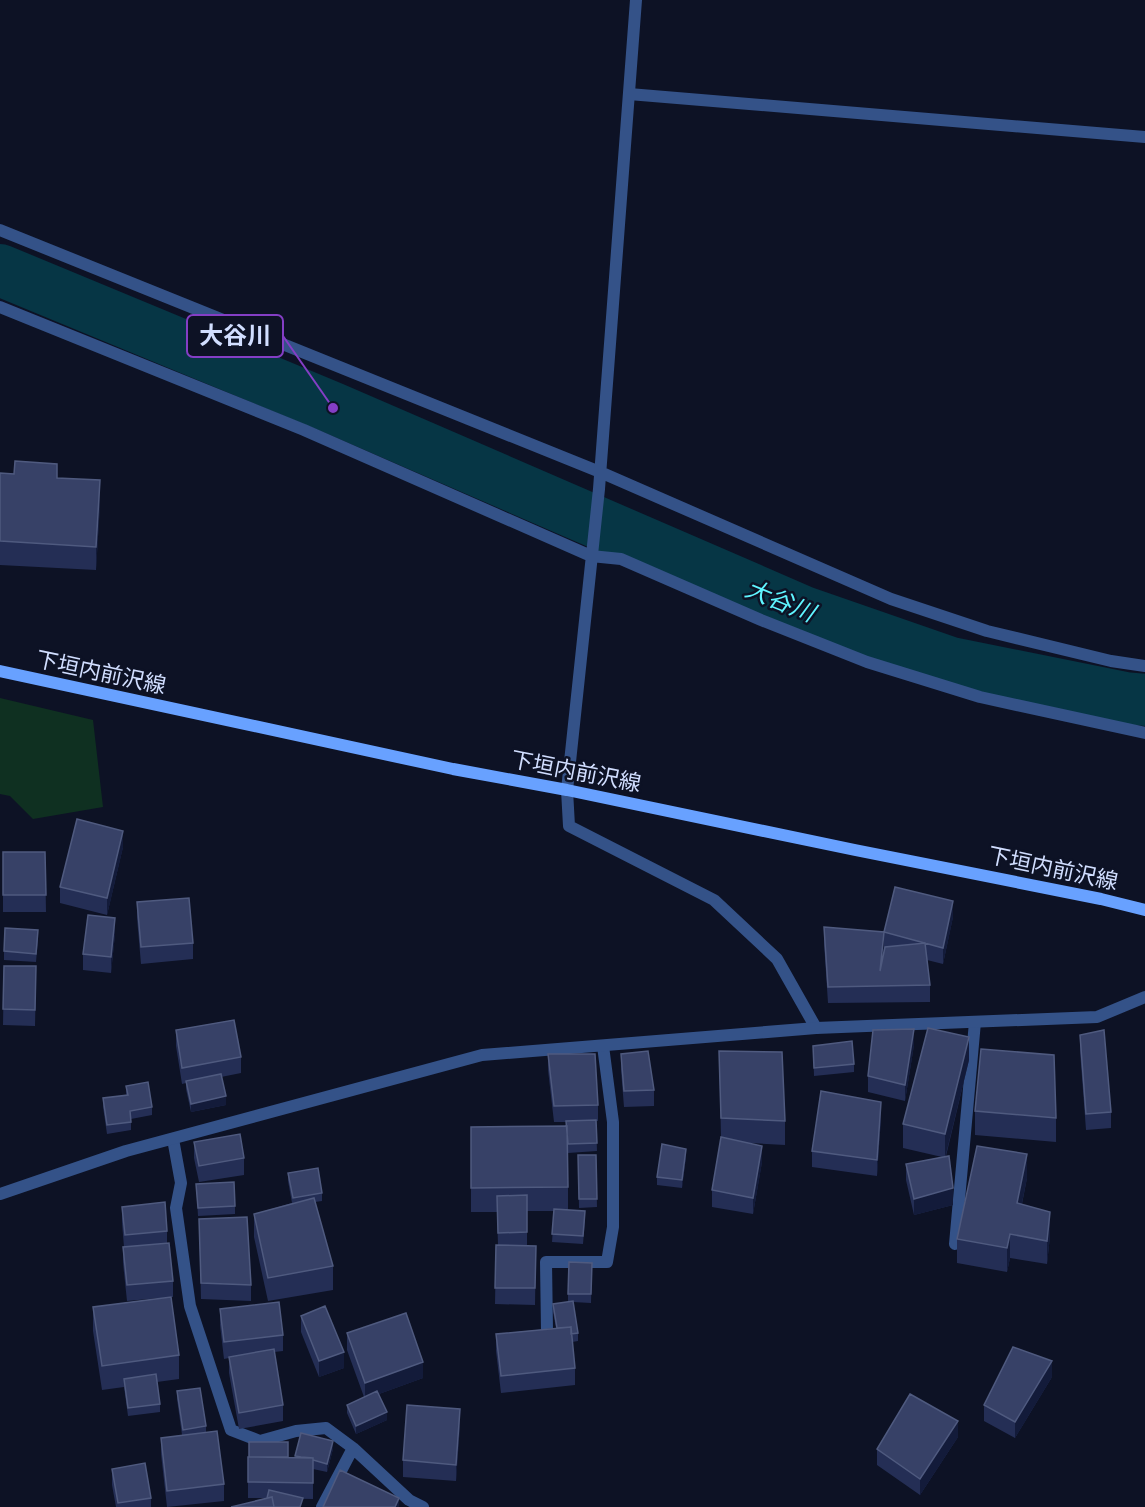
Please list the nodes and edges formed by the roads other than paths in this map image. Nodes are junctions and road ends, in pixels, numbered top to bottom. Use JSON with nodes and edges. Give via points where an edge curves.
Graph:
{"nodes":[{"id":1,"x":636,"y":0,"type":"edge"},
{"id":2,"x":629,"y":94,"type":"junction"},
{"id":3,"x":1145,"y":138,"type":"edge"},
{"id":4,"x":0,"y":230,"type":"edge"},
{"id":5,"x":0,"y":307,"type":"edge"},
{"id":6,"x":600,"y":472,"type":"junction"},
{"id":7,"x":591,"y":556,"type":"junction"},
{"id":8,"x":1145,"y":666,"type":"edge"},
{"id":9,"x":0,"y":671,"type":"edge"},
{"id":10,"x":1145,"y":733,"type":"edge"},
{"id":11,"x":567,"y":790,"type":"junction"},
{"id":12,"x":1145,"y":910,"type":"edge"},
{"id":13,"x":1145,"y":997,"type":"edge"},
{"id":14,"x":975,"y":1022,"type":"junction"},
{"id":15,"x":816,"y":1029,"type":"junction"},
{"id":16,"x":603,"y":1046,"type":"junction"},
{"id":17,"x":172,"y":1139,"type":"junction"},
{"id":18,"x":0,"y":1194,"type":"edge"},
{"id":19,"x":955,"y":1244,"type":"dead end"},
{"id":20,"x":547,"y":1330,"type":"edge"},
{"id":21,"x":353,"y":1448,"type":"junction"},
{"id":22,"x":322,"y":1507,"type":"edge"},
{"id":23,"x":423,"y":1507,"type":"edge"}],
"edges":[{"from":1,"to":2,"type":"street"},
{"from":2,"to":3,"type":"street"},
{"from":2,"to":6,"type":"street"},
{"from":4,"to":6,"type":"street"},
{"from":5,"to":7,"type":"street","via":[[304,430]]},
{"from":6,"to":7,"type":"street"},
{"from":6,"to":8,"type":"street","via":[[891,599],[987,631]]},
{"from":7,"to":10,"type":"street","via":[[621,559],[761,621],[867,662],[980,697]]},
{"from":7,"to":11,"type":"street"},
{"from":9,"to":11,"type":"main road","name":"下垣内前沢線"},
{"from":11,"to":12,"type":"main road","name":"下垣内前沢線"},
{"from":11,"to":15,"type":"street","via":[[569,826],[714,900],[777,959]]},
{"from":13,"to":14,"type":"street","via":[[1097,1017]]},
{"from":14,"to":15,"type":"street"},
{"from":14,"to":19,"type":"street"},
{"from":15,"to":16,"type":"street"},
{"from":16,"to":17,"type":"street","via":[[482,1055]]},
{"from":16,"to":20,"type":"street","via":[[613,1122],[613,1227],[607,1262],[546,1262]]},
{"from":17,"to":18,"type":"street"},
{"from":17,"to":21,"type":"street","via":[[181,1183],[176,1208],[190,1306],[231,1430],[260,1441],[326,1428]]},
{"from":21,"to":22,"type":"street"},
{"from":21,"to":23,"type":"street","via":[[409,1500]]}]}
